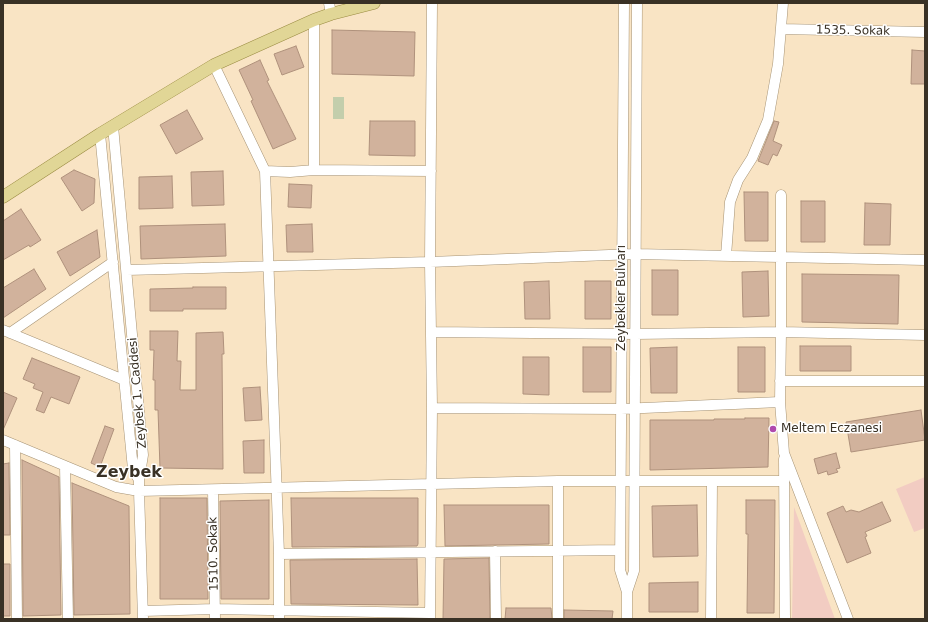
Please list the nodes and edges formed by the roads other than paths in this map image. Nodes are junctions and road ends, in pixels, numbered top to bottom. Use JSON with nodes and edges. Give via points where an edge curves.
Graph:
{"nodes":[{"id":1,"x":374,"y":3,"type":"edge"},
{"id":2,"x":432,"y":3,"type":"edge"},
{"id":3,"x":624,"y":3,"type":"edge"},
{"id":4,"x":637,"y":3,"type":"edge"},
{"id":5,"x":783,"y":3,"type":"edge"},
{"id":6,"x":330,"y":8,"type":"edge"},
{"id":7,"x":314,"y":20,"type":"junction"},
{"id":8,"x":781,"y":29,"type":"junction"},
{"id":9,"x":925,"y":32,"type":"edge"},
{"id":10,"x":214,"y":65,"type":"junction"},
{"id":11,"x":623,"y":99,"type":"junction"},
{"id":12,"x":636,"y":99,"type":"junction"},
{"id":13,"x":113,"y":126,"type":"junction"},
{"id":14,"x":100,"y":134,"type":"junction"},
{"id":15,"x":314,"y":170,"type":"junction"},
{"id":16,"x":265,"y":171,"type":"junction"},
{"id":17,"x":431,"y":171,"type":"junction"},
{"id":18,"x":781,"y":195,"type":"dead end"},
{"id":19,"x":3,"y":197,"type":"edge"},
{"id":20,"x":622,"y":254,"type":"junction"},
{"id":21,"x":635,"y":254,"type":"junction"},
{"id":22,"x":726,"y":256,"type":"junction"},
{"id":23,"x":782,"y":256,"type":"junction"},
{"id":24,"x":925,"y":260,"type":"edge"},
{"id":25,"x":113,"y":262,"type":"junction"},
{"id":26,"x":430,"y":262,"type":"junction"},
{"id":27,"x":268,"y":266,"type":"junction"},
{"id":28,"x":127,"y":270,"type":"junction"},
{"id":29,"x":7,"y":332,"type":"edge"},
{"id":30,"x":431,"y":332,"type":"junction"},
{"id":31,"x":782,"y":332,"type":"junction"},
{"id":32,"x":621,"y":334,"type":"junction"},
{"id":33,"x":635,"y":334,"type":"junction"},
{"id":34,"x":925,"y":335,"type":"edge"},
{"id":35,"x":124,"y":380,"type":"junction"},
{"id":36,"x":925,"y":381,"type":"edge"},
{"id":37,"x":780,"y":382,"type":"junction"},
{"id":38,"x":780,"y":402,"type":"junction"},
{"id":39,"x":432,"y":408,"type":"junction"},
{"id":40,"x":634,"y":408,"type":"junction"},
{"id":41,"x":621,"y":409,"type":"junction"},
{"id":42,"x":3,"y":440,"type":"edge"},
{"id":43,"x":15,"y":445,"type":"junction"},
{"id":44,"x":784,"y":453,"type":"junction"},
{"id":45,"x":64,"y":466,"type":"junction"},
{"id":46,"x":139,"y":480,"type":"junction"},
{"id":47,"x":712,"y":481,"type":"junction"},
{"id":48,"x":784,"y":481,"type":"junction"},
{"id":49,"x":558,"y":482,"type":"junction"},
{"id":50,"x":620,"y":482,"type":"junction"},
{"id":51,"x":634,"y":482,"type":"junction"},
{"id":52,"x":431,"y":484,"type":"junction"},
{"id":53,"x":277,"y":489,"type":"junction"},
{"id":54,"x":213,"y":490,"type":"junction"},
{"id":55,"x":139,"y":492,"type":"junction"},
{"id":56,"x":620,"y":550,"type":"junction"},
{"id":57,"x":495,"y":551,"type":"junction"},
{"id":58,"x":430,"y":552,"type":"junction"},
{"id":59,"x":558,"y":552,"type":"junction"},
{"id":60,"x":279,"y":554,"type":"junction"},
{"id":61,"x":627,"y":592,"type":"junction"},
{"id":62,"x":215,"y":614,"type":"edge"},
{"id":63,"x":279,"y":614,"type":"edge"},
{"id":64,"x":143,"y":615,"type":"edge"},
{"id":65,"x":430,"y":616,"type":"edge"},
{"id":66,"x":17,"y":619,"type":"edge"},
{"id":67,"x":68,"y":619,"type":"edge"},
{"id":68,"x":496,"y":619,"type":"edge"},
{"id":69,"x":558,"y":619,"type":"edge"},
{"id":70,"x":627,"y":619,"type":"edge"},
{"id":71,"x":711,"y":619,"type":"edge"},
{"id":72,"x":785,"y":619,"type":"edge"},
{"id":73,"x":848,"y":619,"type":"edge"}],
"edges":[{"from":1,"to":6,"type":"main road"},
{"from":2,"to":17,"type":"street"},
{"from":3,"to":11,"type":"street","name":"Zeybekler Bulvarı"},
{"from":4,"to":12,"type":"street","name":"Zeybekler Bulvarı"},
{"from":5,"to":8,"type":"street"},
{"from":6,"to":7,"type":"main road"},
{"from":7,"to":10,"type":"main road"},
{"from":7,"to":15,"type":"street"},
{"from":8,"to":9,"type":"street","name":"1535. Sokak"},
{"from":8,"to":22,"type":"street","via":[[768,120],[730,202]]},
{"from":10,"to":13,"type":"main road"},
{"from":10,"to":16,"type":"street"},
{"from":11,"to":12,"type":"street"},
{"from":11,"to":20,"type":"street","name":"Zeybekler Bulvarı"},
{"from":12,"to":21,"type":"street","name":"Zeybekler Bulvarı"},
{"from":13,"to":14,"type":"main road"},
{"from":13,"to":28,"type":"street","name":"Zeybek 1. Caddesi"},
{"from":14,"to":19,"type":"main road"},
{"from":14,"to":25,"type":"street","name":"Zeybek 1. Caddesi"},
{"from":15,"to":16,"type":"street"},
{"from":15,"to":17,"type":"street"},
{"from":16,"to":27,"type":"street"},
{"from":17,"to":26,"type":"street"},
{"from":18,"to":23,"type":"street"},
{"from":20,"to":21,"type":"street"},
{"from":20,"to":26,"type":"street"},
{"from":20,"to":32,"type":"street","name":"Zeybekler Bulvarı"},
{"from":21,"to":22,"type":"street"},
{"from":21,"to":33,"type":"street","name":"Zeybekler Bulvarı"},
{"from":22,"to":23,"type":"street"},
{"from":23,"to":24,"type":"street"},
{"from":23,"to":31,"type":"street"},
{"from":25,"to":29,"type":"street"},
{"from":25,"to":35,"type":"street","name":"Zeybek 1. Caddesi"},
{"from":26,"to":27,"type":"street"},
{"from":26,"to":30,"type":"street"},
{"from":27,"to":28,"type":"street"},
{"from":27,"to":53,"type":"street"},
{"from":28,"to":46,"type":"street","name":"Zeybek 1. Caddesi","via":[[143,455]]},
{"from":29,"to":35,"type":"street"},
{"from":30,"to":32,"type":"street"},
{"from":30,"to":39,"type":"street"},
{"from":31,"to":33,"type":"street"},
{"from":31,"to":34,"type":"street"},
{"from":31,"to":37,"type":"street"},
{"from":32,"to":33,"type":"street"},
{"from":32,"to":41,"type":"street","name":"Zeybekler Bulvarı"},
{"from":33,"to":40,"type":"street","name":"Zeybekler Bulvarı"},
{"from":35,"to":46,"type":"street","name":"Zeybek 1. Caddesi","via":[[133,469]]},
{"from":36,"to":37,"type":"street"},
{"from":37,"to":38,"type":"street"},
{"from":38,"to":40,"type":"street"},
{"from":38,"to":44,"type":"street"},
{"from":39,"to":41,"type":"street"},
{"from":39,"to":52,"type":"street"},
{"from":40,"to":41,"type":"street"},
{"from":40,"to":51,"type":"street","name":"Zeybekler Bulvarı"},
{"from":41,"to":50,"type":"street","name":"Zeybekler Bulvarı"},
{"from":42,"to":43,"type":"street"},
{"from":43,"to":45,"type":"street"},
{"from":43,"to":66,"type":"street"},
{"from":44,"to":48,"type":"street"},
{"from":44,"to":73,"type":"street"},
{"from":45,"to":55,"type":"street","via":[[116,488]]},
{"from":45,"to":67,"type":"street"},
{"from":46,"to":55,"type":"street"},
{"from":47,"to":48,"type":"street"},
{"from":47,"to":51,"type":"street"},
{"from":47,"to":71,"type":"street"},
{"from":48,"to":72,"type":"street"},
{"from":49,"to":50,"type":"street"},
{"from":49,"to":52,"type":"street"},
{"from":49,"to":59,"type":"street"},
{"from":50,"to":51,"type":"street"},
{"from":50,"to":56,"type":"street","name":"Zeybekler Bulvarı"},
{"from":51,"to":61,"type":"street","name":"Zeybekler Bulvarı","via":[[634,571]]},
{"from":52,"to":53,"type":"street"},
{"from":52,"to":58,"type":"street"},
{"from":53,"to":54,"type":"street"},
{"from":53,"to":60,"type":"street"},
{"from":54,"to":55,"type":"street"},
{"from":54,"to":62,"type":"street","name":"1510. Sokak"},
{"from":55,"to":64,"type":"street"},
{"from":56,"to":59,"type":"street"},
{"from":56,"to":61,"type":"street","name":"Zeybekler Bulvarı","via":[[620,570]]},
{"from":57,"to":58,"type":"street"},
{"from":57,"to":59,"type":"street"},
{"from":57,"to":68,"type":"street"},
{"from":58,"to":60,"type":"street"},
{"from":58,"to":65,"type":"street"},
{"from":59,"to":69,"type":"street"},
{"from":60,"to":63,"type":"street"},
{"from":61,"to":70,"type":"street","name":"Zeybekler Bulvarı"},
{"from":62,"to":63,"type":"street"},
{"from":62,"to":64,"type":"street"},
{"from":63,"to":65,"type":"street"}]}
